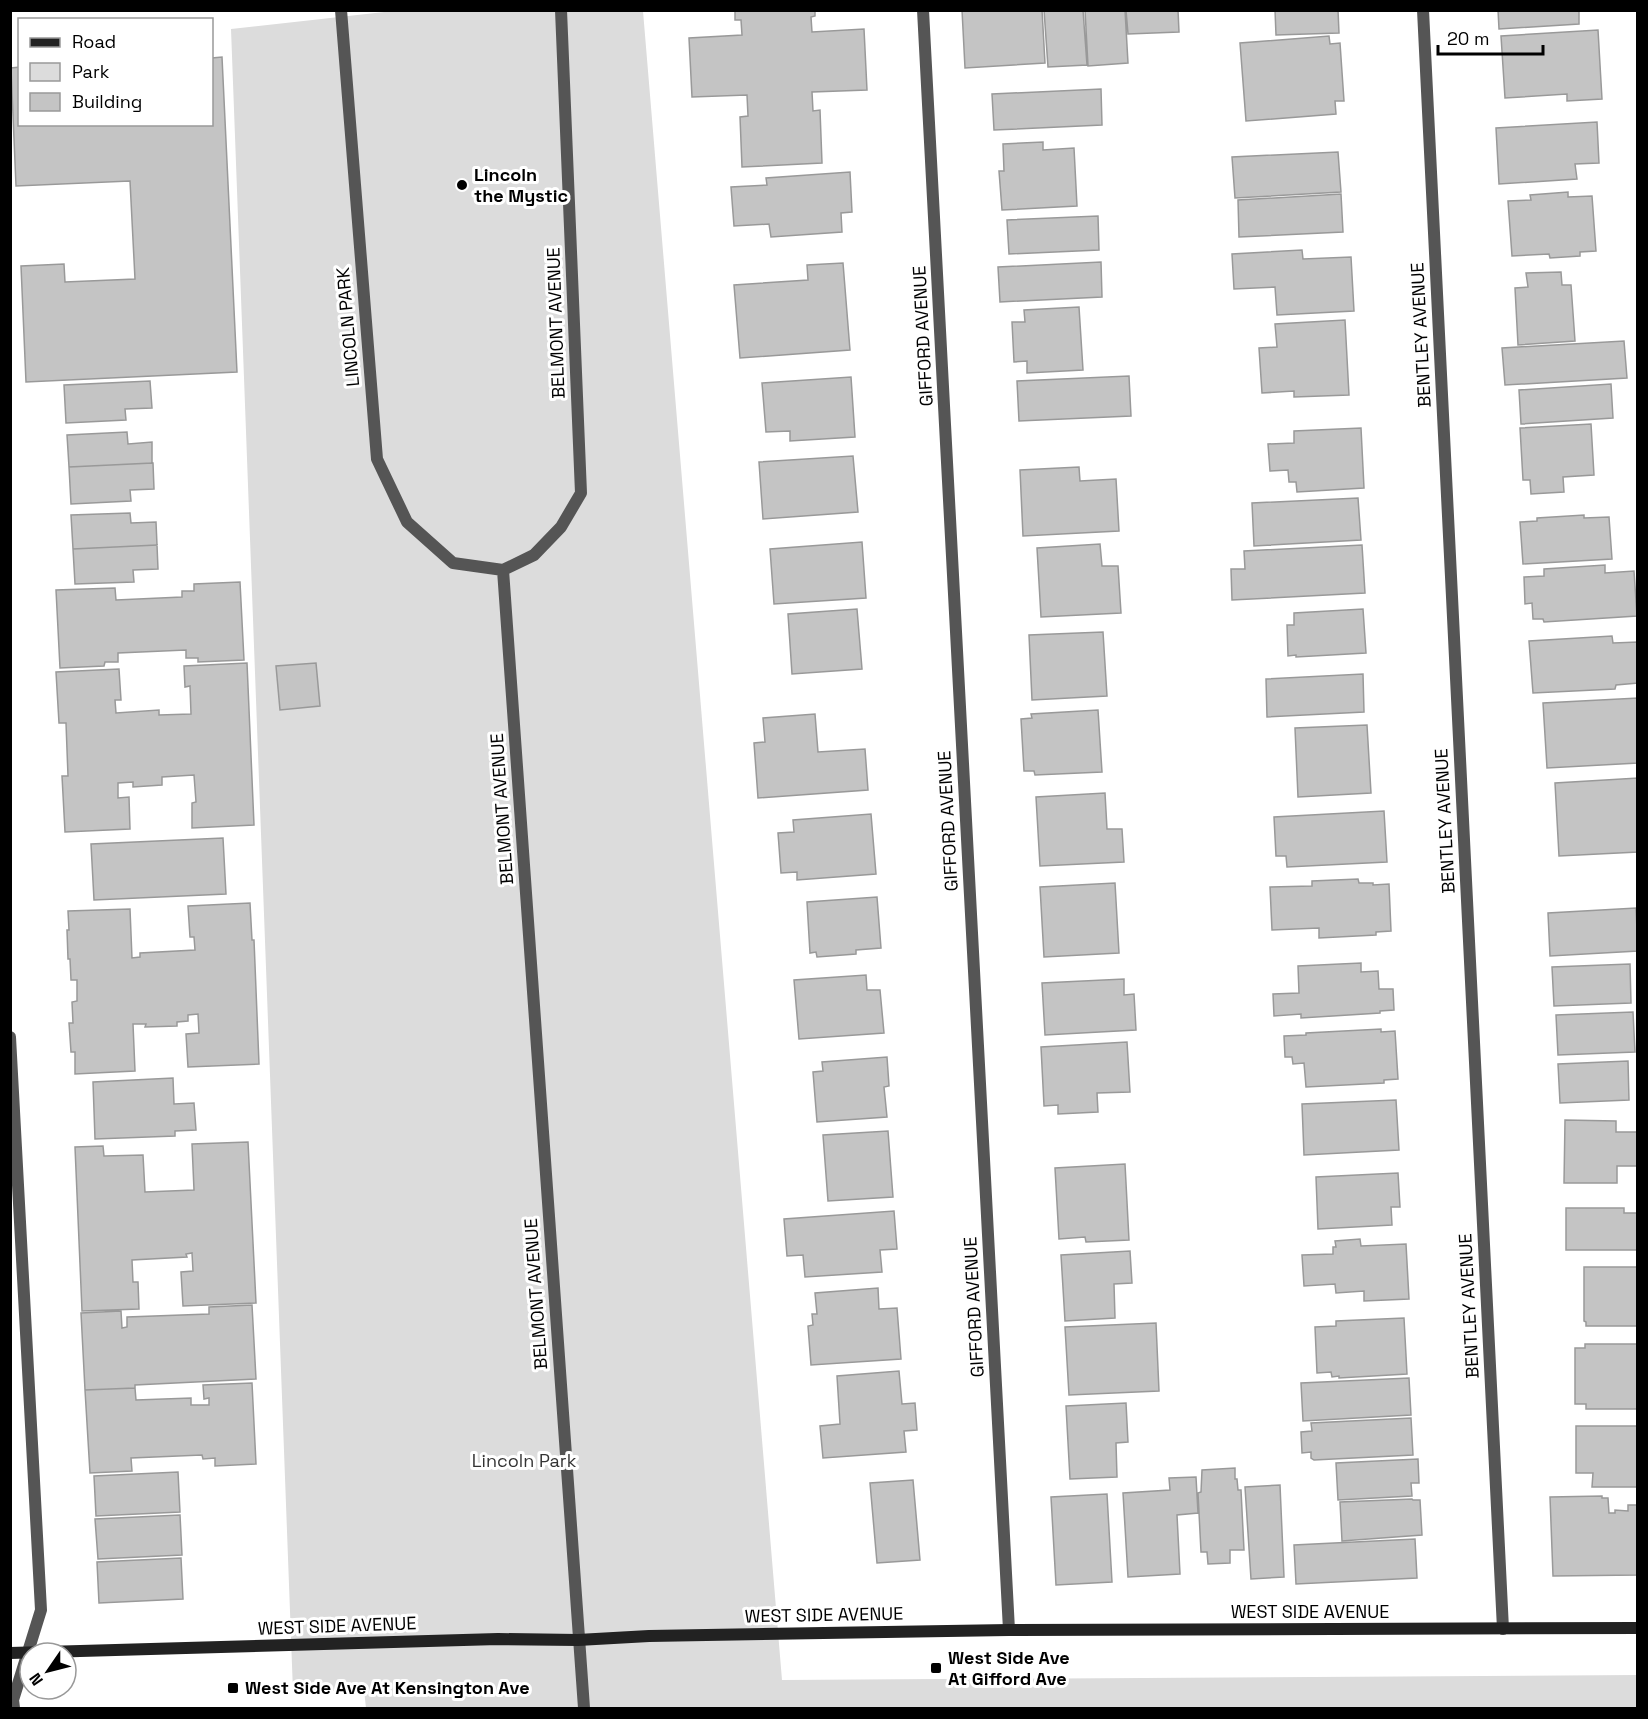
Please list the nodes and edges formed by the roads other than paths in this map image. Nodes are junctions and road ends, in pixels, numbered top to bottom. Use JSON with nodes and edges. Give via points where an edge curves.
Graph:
{"nodes":[{"id":1,"x":341,"y":10,"type":"edge"},
{"id":2,"x":561,"y":10,"type":"edge"},
{"id":3,"x":923,"y":10,"type":"edge"},
{"id":4,"x":1423,"y":10,"type":"edge"},
{"id":5,"x":503,"y":570,"type":"junction"},
{"id":6,"x":10,"y":1037,"type":"edge"},
{"id":7,"x":1638,"y":1628,"type":"edge"},
{"id":8,"x":1503,"y":1629,"type":"junction"},
{"id":9,"x":1009,"y":1630,"type":"junction"},
{"id":10,"x":578,"y":1640,"type":"junction"},
{"id":11,"x":31,"y":1641,"type":"edge"},
{"id":12,"x":78,"y":1652,"type":"edge"},
{"id":13,"x":18,"y":1683,"type":"edge"},
{"id":14,"x":14,"y":1708,"type":"edge"},
{"id":15,"x":584,"y":1708,"type":"edge"}],
"edges":[{"from":1,"to":5,"type":"street","name":"LINCOLN PARK","via":[[377,459],[407,522],[453,563]]},
{"from":2,"to":5,"type":"street","name":"BELMONT AVENUE","via":[[581,493],[561,526],[534,555]]},
{"from":3,"to":9,"type":"street","name":"GIFFORD AVENUE"},
{"from":4,"to":8,"type":"street","name":"BENTLEY AVENUE"},
{"from":5,"to":10,"type":"street","name":"BELMONT AVENUE"},
{"from":6,"to":11,"type":"street","via":[[41,1610]]},
{"from":7,"to":8,"type":"main road","name":"WEST SIDE AVENUE"},
{"from":8,"to":9,"type":"main road","name":"WEST SIDE AVENUE"},
{"from":9,"to":10,"type":"main road","name":"WEST SIDE AVENUE"},
{"from":10,"to":12,"type":"main road","name":"WEST SIDE AVENUE"},
{"from":10,"to":15,"type":"street"},
{"from":13,"to":14,"type":"street"}]}
